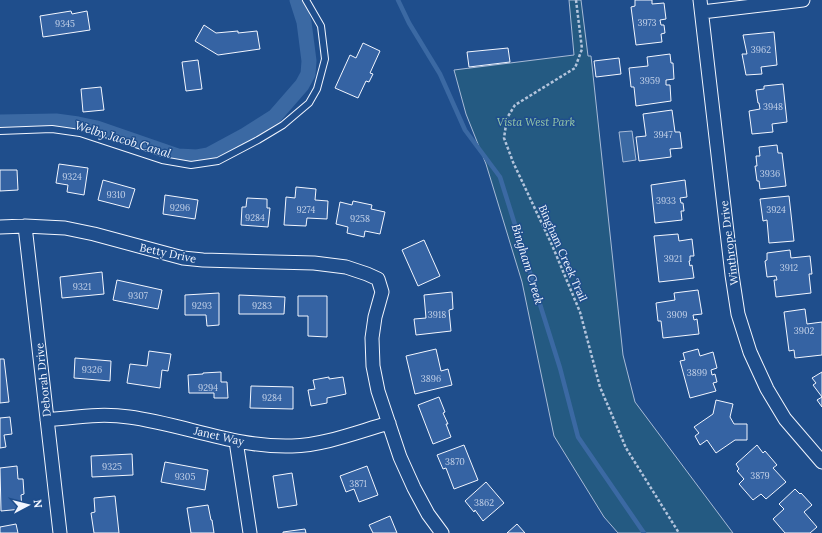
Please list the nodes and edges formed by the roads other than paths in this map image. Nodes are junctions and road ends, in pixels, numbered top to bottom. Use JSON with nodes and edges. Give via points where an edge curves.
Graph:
{"nodes":[{"id":1,"x":306,"y":0,"type":"edge"},
{"id":2,"x":803,"y":0,"type":"edge"},
{"id":3,"x":701,"y":6,"type":"edge"},
{"id":4,"x":0,"y":131,"type":"edge"},
{"id":5,"x":25,"y":226,"type":"junction"},
{"id":6,"x":0,"y":227,"type":"edge"},
{"id":7,"x":47,"y":420,"type":"junction"},
{"id":8,"x":389,"y":423,"type":"junction"},
{"id":9,"x":236,"y":441,"type":"junction"},
{"id":10,"x":822,"y":462,"type":"edge"},
{"id":11,"x":60,"y":533,"type":"edge"},
{"id":12,"x":250,"y":533,"type":"edge"},
{"id":13,"x":442,"y":533,"type":"edge"}],
"edges":[{"from":1,"to":4,"type":"lane","via":[[321,26],[325,59],[318,89],[309,103],[282,125],[218,161],[191,165],[162,160],[80,133],[52,129]]},
{"from":2,"to":3,"type":"street"},
{"from":3,"to":10,"type":"street","name":"Winthrope Drive","via":[[738,314],[750,352],[767,389],[785,419]]},
{"from":5,"to":6,"type":"street","name":"Betty Drive"},
{"from":5,"to":7,"type":"street","name":"Deborah Drive"},
{"from":5,"to":8,"type":"street","name":"Betty Drive","via":[[65,228],[183,258],[314,263],[346,267],[378,279],[382,292],[372,338],[373,366]]},
{"from":7,"to":9,"type":"street","name":"Janet Way","via":[[100,415],[127,416]]},
{"from":7,"to":11,"type":"street","name":"Deborah Drive"},
{"from":8,"to":9,"type":"street","name":"Janet Way","via":[[319,442],[292,446]]},
{"from":8,"to":13,"type":"street","via":[[414,488]]},
{"from":9,"to":12,"type":"street"}]}
